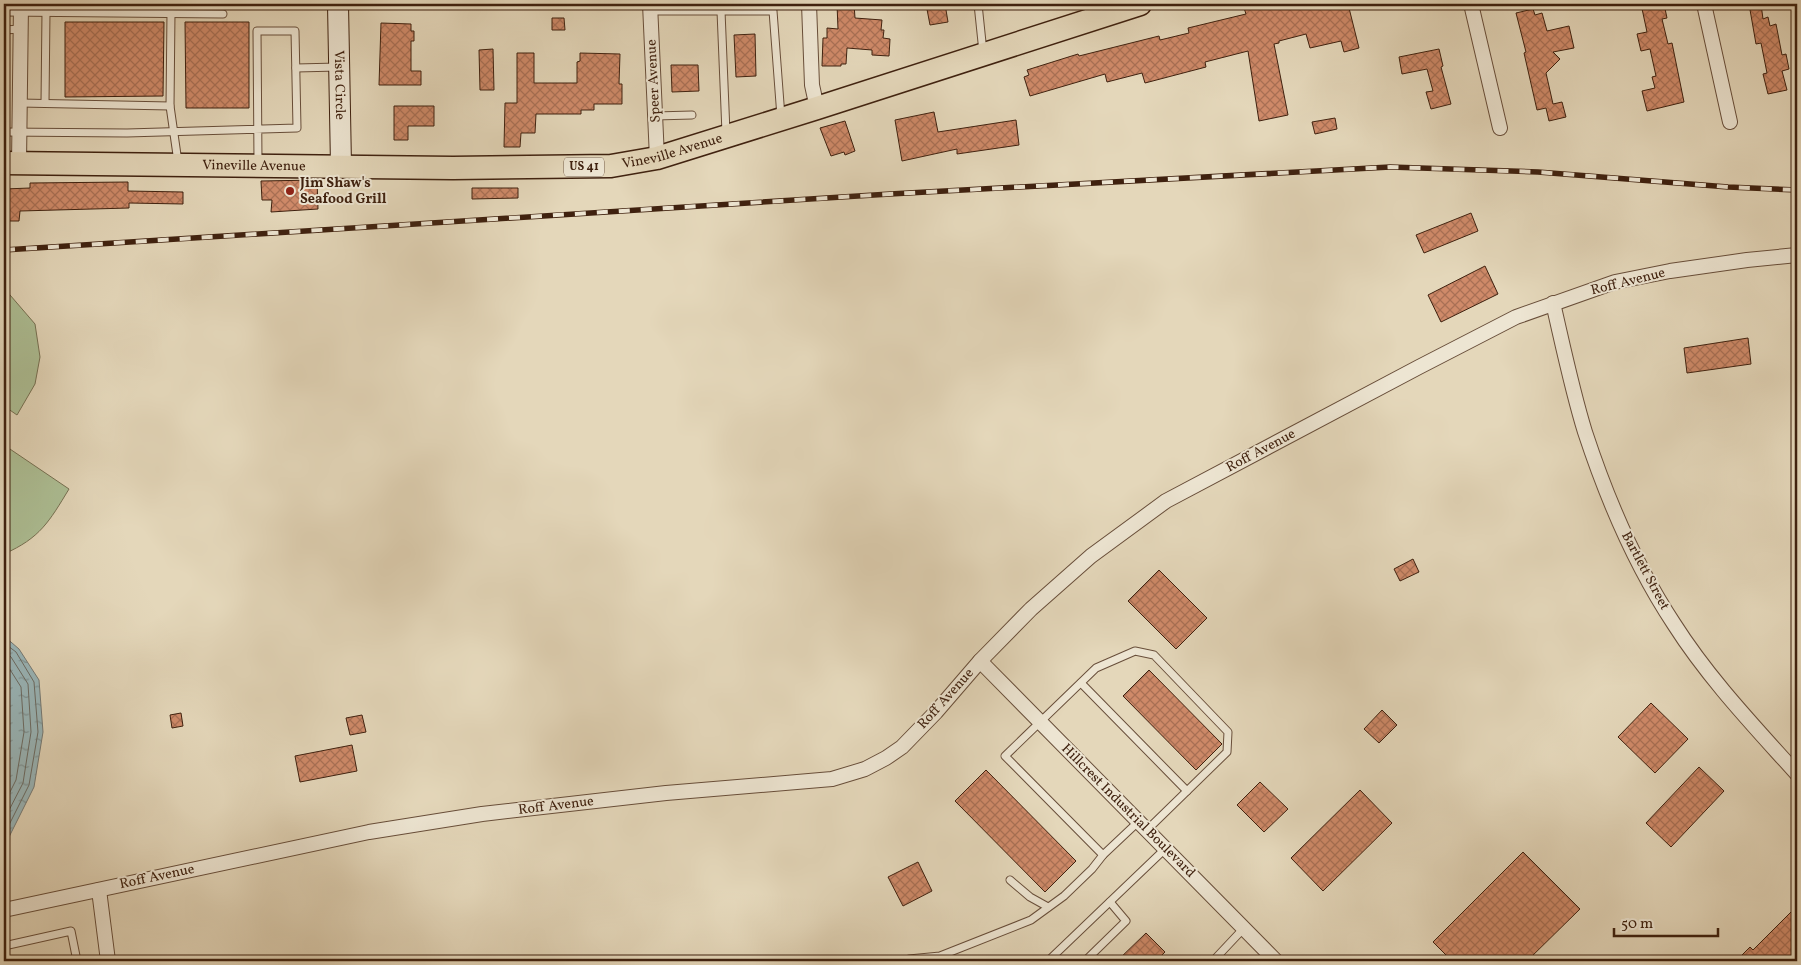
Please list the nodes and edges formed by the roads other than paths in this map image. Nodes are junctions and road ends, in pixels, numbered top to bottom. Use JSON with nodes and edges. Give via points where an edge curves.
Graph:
{"nodes":[{"id":1,"x":338,"y":4,"type":"edge"},
{"id":2,"x":809,"y":4,"type":"edge"},
{"id":3,"x":978,"y":4,"type":"edge"},
{"id":4,"x":1140,"y":4,"type":"edge"},
{"id":5,"x":1471,"y":4,"type":"edge"},
{"id":6,"x":1704,"y":4,"type":"edge"},
{"id":7,"x":650,"y":7,"type":"edge"},
{"id":8,"x":21,"y":8,"type":"edge"},
{"id":9,"x":721,"y":11,"type":"junction"},
{"id":10,"x":4,"y":12,"type":"edge"},
{"id":11,"x":46,"y":12,"type":"junction"},
{"id":12,"x":171,"y":14,"type":"junction"},
{"id":13,"x":223,"y":14,"type":"dead end"},
{"id":14,"x":21,"y":29,"type":"junction"},
{"id":15,"x":4,"y":30,"type":"edge"},
{"id":16,"x":984,"y":54,"type":"junction"},
{"id":17,"x":339,"y":67,"type":"junction"},
{"id":18,"x":296,"y":68,"type":"junction"},
{"id":19,"x":20,"y":103,"type":"junction"},
{"id":20,"x":45,"y":103,"type":"junction"},
{"id":21,"x":170,"y":106,"type":"junction"},
{"id":22,"x":817,"y":108,"type":"junction"},
{"id":23,"x":692,"y":115,"type":"dead end"},
{"id":24,"x":655,"y":116,"type":"junction"},
{"id":25,"x":781,"y":120,"type":"junction"},
{"id":26,"x":1730,"y":122,"type":"dead end"},
{"id":27,"x":1500,"y":128,"type":"dead end"},
{"id":28,"x":258,"y":131,"type":"junction"},
{"id":29,"x":4,"y":132,"type":"edge"},
{"id":30,"x":175,"y":132,"type":"junction"},
{"id":31,"x":20,"y":133,"type":"junction"},
{"id":32,"x":726,"y":137,"type":"junction"},
{"id":33,"x":657,"y":158,"type":"junction"},
{"id":34,"x":12,"y":163,"type":"edge"},
{"id":35,"x":178,"y":164,"type":"junction"},
{"id":36,"x":258,"y":165,"type":"junction"},
{"id":37,"x":341,"y":166,"type":"junction"},
{"id":38,"x":1797,"y":255,"type":"edge"},
{"id":39,"x":1553,"y":303,"type":"junction"},
{"id":40,"x":980,"y":661,"type":"junction"},
{"id":41,"x":1081,"y":683,"type":"junction"},
{"id":42,"x":1040,"y":722,"type":"junction"},
{"id":43,"x":1797,"y":774,"type":"edge"},
{"id":44,"x":1187,"y":791,"type":"junction"},
{"id":45,"x":1143,"y":826,"type":"junction"},
{"id":46,"x":1165,"y":848,"type":"junction"},
{"id":47,"x":1103,"y":855,"type":"junction"},
{"id":48,"x":1010,"y":880,"type":"dead end"},
{"id":49,"x":99,"y":890,"type":"junction"},
{"id":50,"x":1110,"y":902,"type":"junction"},
{"id":51,"x":1048,"y":907,"type":"junction"},
{"id":52,"x":4,"y":910,"type":"edge"},
{"id":53,"x":1244,"y":928,"type":"junction"},
{"id":54,"x":4,"y":946,"type":"edge"},
{"id":55,"x":908,"y":959,"type":"dead end"},
{"id":56,"x":1215,"y":960,"type":"edge"},
{"id":57,"x":77,"y":961,"type":"edge"},
{"id":58,"x":108,"y":961,"type":"edge"},
{"id":59,"x":1048,"y":961,"type":"edge"},
{"id":60,"x":1085,"y":961,"type":"edge"},
{"id":61,"x":1276,"y":961,"type":"edge"}],
"edges":[{"from":1,"to":17,"type":"street","name":"Vista Circle"},
{"from":2,"to":22,"type":"street","via":[[812,85]]},
{"from":3,"to":16,"type":"lane"},
{"from":4,"to":16,"type":"main road","name":"Vineville Avenue","number":"US 41","via":[[1098,14]]},
{"from":5,"to":27,"type":"street"},
{"from":6,"to":26,"type":"street"},
{"from":7,"to":9,"type":"lane"},
{"from":7,"to":24,"type":"street","name":"Speer Avenue"},
{"from":8,"to":10,"type":"lane"},
{"from":8,"to":11,"type":"lane"},
{"from":8,"to":14,"type":"street"},
{"from":9,"to":25,"type":"lane","via":[[772,10]]},
{"from":9,"to":32,"type":"lane"},
{"from":11,"to":12,"type":"lane"},
{"from":11,"to":20,"type":"lane"},
{"from":12,"to":13,"type":"lane"},
{"from":12,"to":21,"type":"lane"},
{"from":14,"to":15,"type":"lane"},
{"from":14,"to":19,"type":"street"},
{"from":16,"to":22,"type":"main road","name":"Vineville Avenue","number":"US 41"},
{"from":17,"to":18,"type":"lane"},
{"from":17,"to":37,"type":"street","name":"Vista Circle"},
{"from":18,"to":28,"type":"lane","via":[[297,128]]},
{"from":18,"to":28,"type":"lane","via":[[295,31],[257,31]]},
{"from":19,"to":20,"type":"lane"},
{"from":19,"to":31,"type":"street"},
{"from":20,"to":21,"type":"lane"},
{"from":21,"to":30,"type":"lane"},
{"from":22,"to":25,"type":"main road","name":"Vineville Avenue","number":"US 41"},
{"from":23,"to":24,"type":"lane"},
{"from":24,"to":33,"type":"street","name":"Speer Avenue"},
{"from":25,"to":32,"type":"main road","name":"Vineville Avenue","number":"US 41"},
{"from":28,"to":30,"type":"lane"},
{"from":28,"to":36,"type":"lane"},
{"from":29,"to":31,"type":"lane"},
{"from":30,"to":31,"type":"lane"},
{"from":30,"to":35,"type":"lane"},
{"from":31,"to":34,"type":"street"},
{"from":32,"to":33,"type":"main road","name":"Vineville Avenue","number":"US 41"},
{"from":33,"to":37,"type":"main road","name":"Vineville Avenue","number":"US 41","via":[[611,166]]},
{"from":34,"to":35,"type":"main road","name":"Vineville Avenue","number":"US 41"},
{"from":35,"to":36,"type":"main road","name":"Vineville Avenue","number":"US 41"},
{"from":36,"to":37,"type":"main road","name":"Vineville Avenue","number":"US 41"},
{"from":38,"to":39,"type":"street","name":"Roff Avenue","via":[[1670,271],[1616,282]]},
{"from":39,"to":40,"type":"street","name":"Roff Avenue","via":[[1516,317],[1419,366],[1166,501],[1091,556],[1031,609]]},
{"from":39,"to":43,"type":"street","name":"Bartlett Street","via":[[1585,432],[1632,552],[1674,624],[1718,685]]},
{"from":40,"to":42,"type":"street","name":"Hillcrest Industrial Boulevard"},
{"from":40,"to":49,"type":"street","name":"Roff Avenue","via":[[902,747],[865,769],[832,779],[666,792],[482,814],[369,832]]},
{"from":41,"to":42,"type":"lane"},
{"from":41,"to":44,"type":"lane"},
{"from":41,"to":44,"type":"lane","via":[[1096,668],[1135,651],[1154,655],[1228,732],[1227,752]]},
{"from":42,"to":45,"type":"street","name":"Hillcrest Industrial Boulevard"},
{"from":42,"to":47,"type":"lane","via":[[1005,756]]},
{"from":44,"to":45,"type":"lane"},
{"from":45,"to":46,"type":"street","name":"Hillcrest Industrial Boulevard"},
{"from":45,"to":47,"type":"lane"},
{"from":46,"to":50,"type":"lane"},
{"from":46,"to":53,"type":"street","name":"Hillcrest Industrial Boulevard"},
{"from":47,"to":51,"type":"lane","via":[[1064,896]]},
{"from":48,"to":51,"type":"lane"},
{"from":49,"to":52,"type":"street","name":"Roff Avenue"},
{"from":49,"to":58,"type":"street"},
{"from":50,"to":59,"type":"lane"},
{"from":50,"to":60,"type":"lane","via":[[1126,921]]},
{"from":51,"to":55,"type":"lane","via":[[1031,920],[940,956]]},
{"from":53,"to":56,"type":"lane"},
{"from":53,"to":61,"type":"street","name":"Hillcrest Industrial Boulevard"},
{"from":54,"to":57,"type":"lane","via":[[71,931]]}]}
